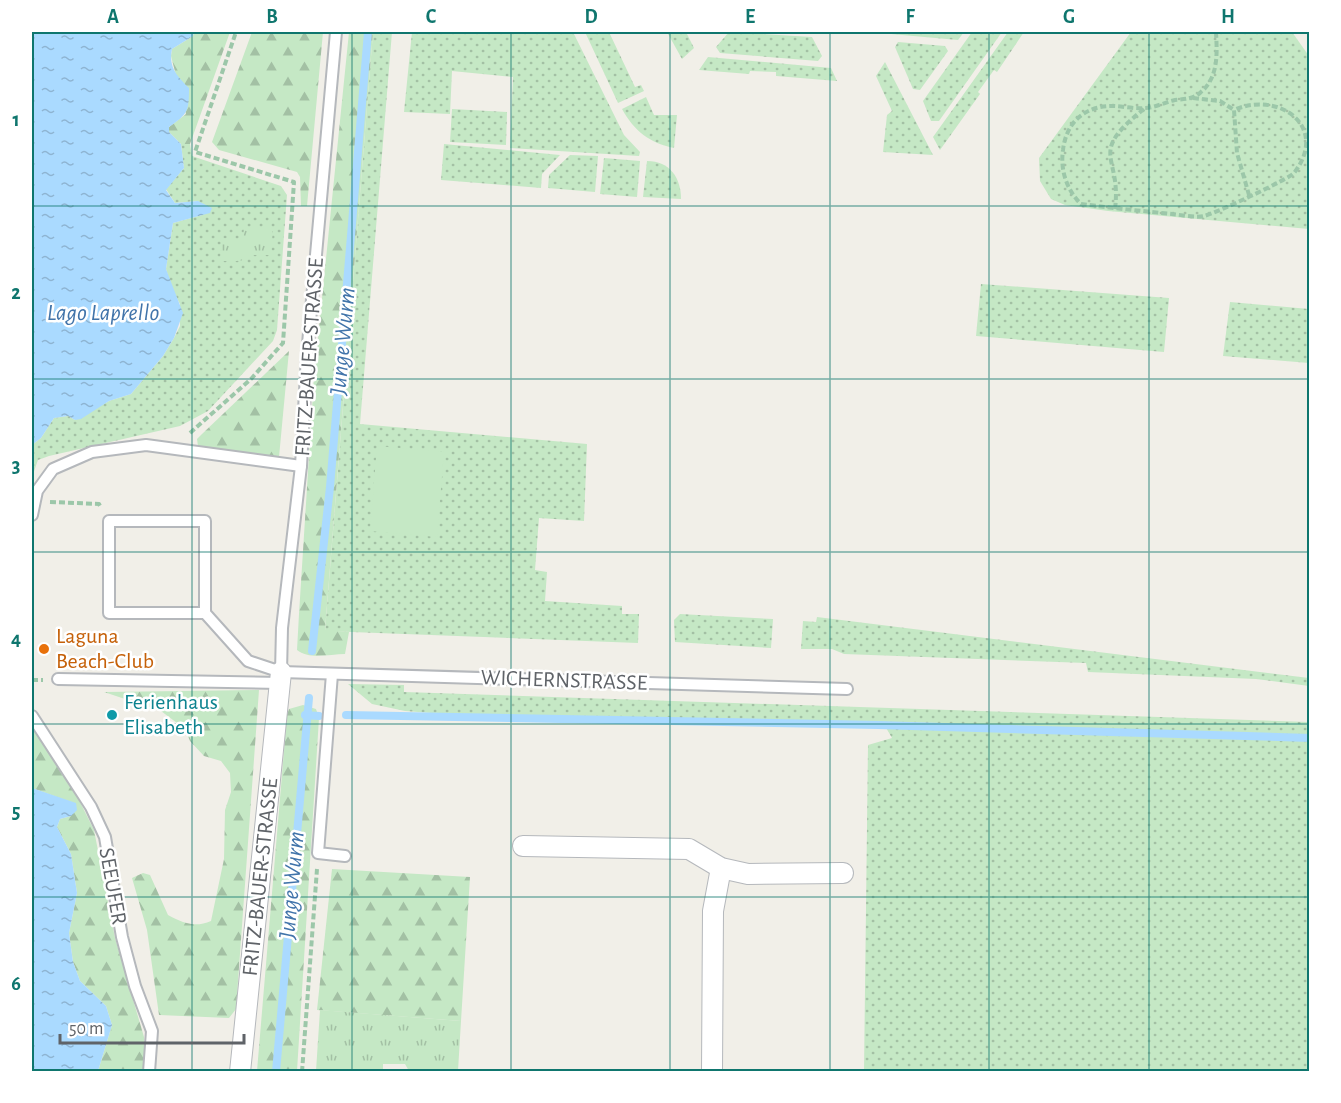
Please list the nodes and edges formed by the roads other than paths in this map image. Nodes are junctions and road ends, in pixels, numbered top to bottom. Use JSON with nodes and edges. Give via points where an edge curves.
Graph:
{"nodes":[{"id":1,"x":336,"y":32,"type":"edge"},
{"id":2,"x":301,"y":466,"type":"junction"},
{"id":3,"x":32,"y":515,"type":"edge"},
{"id":4,"x":205,"y":613,"type":"junction"},
{"id":5,"x":332,"y":674,"type":"junction"},
{"id":6,"x":281,"y":678,"type":"junction"},
{"id":7,"x":58,"y":680,"type":"dead end"},
{"id":8,"x":847,"y":689,"type":"dead end"},
{"id":9,"x":32,"y":716,"type":"edge"},
{"id":10,"x":523,"y":846,"type":"dead end"},
{"id":11,"x":345,"y":855,"type":"dead end"},
{"id":12,"x":721,"y":868,"type":"junction"},
{"id":13,"x":843,"y":873,"type":"dead end"},
{"id":14,"x":149,"y":1071,"type":"edge"},
{"id":15,"x":240,"y":1071,"type":"edge"},
{"id":16,"x":712,"y":1071,"type":"edge"}],
"edges":[{"from":1,"to":2,"type":"lane","name":"FRITZ-BAUER-STRASSE"},
{"from":2,"to":3,"type":"lane","via":[[146,445],[92,452],[53,469],[37,491]]},
{"from":2,"to":6,"type":"lane","name":"FRITZ-BAUER-STRASSE","via":[[282,628]]},
{"from":4,"to":4,"type":"lane","via":[[109,613],[109,521],[205,521]]},
{"from":4,"to":6,"type":"lane","via":[[248,660]]},
{"from":5,"to":6,"type":"lane","name":"WICHERNSTRASSE"},
{"from":5,"to":8,"type":"lane","name":"WICHERNSTRASSE"},
{"from":5,"to":11,"type":"lane","via":[[318,853]]},
{"from":6,"to":7,"type":"lane"},
{"from":6,"to":15,"type":"street","name":"FRITZ-BAUER-STRASSE"},
{"from":9,"to":14,"type":"lane","name":"SEEUFER","via":[[91,807],[105,837],[122,937],[152,1031]]},
{"from":10,"to":12,"type":"street","via":[[689,849]]},
{"from":12,"to":13,"type":"street","via":[[748,874]]},
{"from":12,"to":16,"type":"street","via":[[713,911]]}]}
